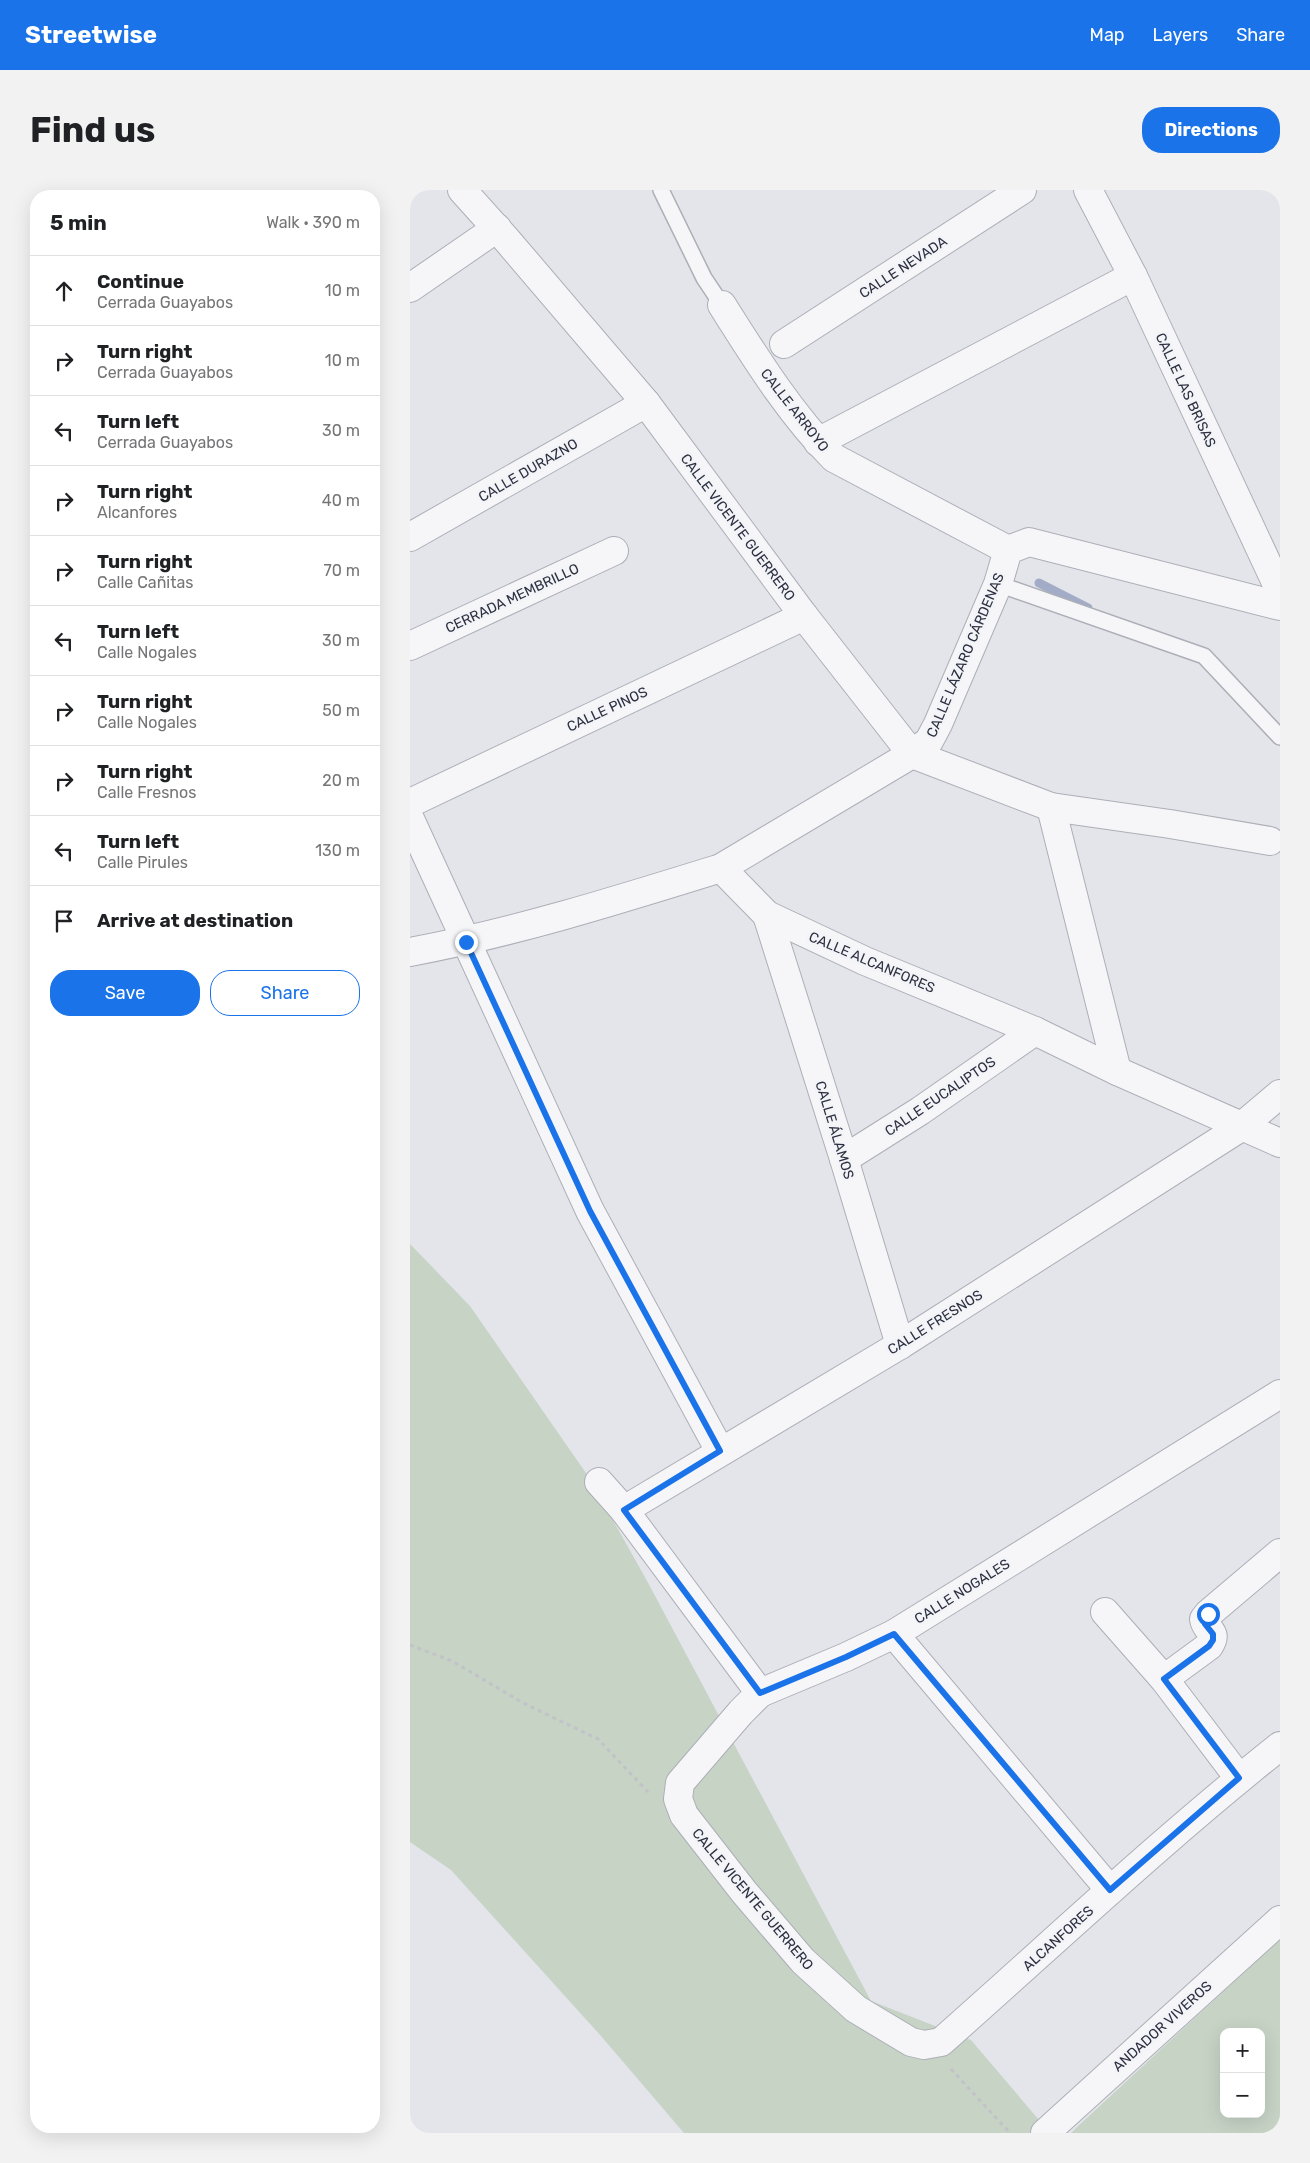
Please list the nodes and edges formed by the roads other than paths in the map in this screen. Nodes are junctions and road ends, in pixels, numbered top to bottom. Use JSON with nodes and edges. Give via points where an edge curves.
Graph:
{"nodes":[{"id":1,"x":462,"y":190,"type":"edge"},
{"id":2,"x":661,"y":190,"type":"edge"},
{"id":3,"x":1022,"y":190,"type":"edge"},
{"id":4,"x":1088,"y":190,"type":"edge"},
{"id":5,"x":497,"y":228,"type":"junction"},
{"id":6,"x":1133,"y":276,"type":"junction"},
{"id":7,"x":410,"y":288,"type":"edge"},
{"id":8,"x":722,"y":306,"type":"joint"},
{"id":9,"x":784,"y":344,"type":"dead end"},
{"id":10,"x":646,"y":403,"type":"junction"},
{"id":11,"x":818,"y":442,"type":"junction"},
{"id":12,"x":410,"y":537,"type":"edge"},
{"id":13,"x":1008,"y":550,"type":"junction"},
{"id":14,"x":614,"y":551,"type":"dead end"},
{"id":15,"x":998,"y":584,"type":"junction"},
{"id":16,"x":1280,"y":591,"type":"edge"},
{"id":17,"x":1280,"y":606,"type":"edge"},
{"id":18,"x":804,"y":616,"type":"junction"},
{"id":19,"x":410,"y":646,"type":"edge"},
{"id":20,"x":1280,"y":737,"type":"edge"},
{"id":21,"x":912,"y":754,"type":"junction"},
{"id":22,"x":410,"y":803,"type":"edge"},
{"id":23,"x":1052,"y":807,"type":"junction"},
{"id":24,"x":410,"y":819,"type":"edge"},
{"id":25,"x":1270,"y":841,"type":"dead end"},
{"id":26,"x":721,"y":868,"type":"junction"},
{"id":27,"x":766,"y":915,"type":"junction"},
{"id":28,"x":466,"y":942,"type":"junction"},
{"id":29,"x":410,"y":952,"type":"edge"},
{"id":30,"x":1035,"y":1031,"type":"junction"},
{"id":31,"x":1117,"y":1071,"type":"junction"},
{"id":32,"x":1280,"y":1094,"type":"edge"},
{"id":33,"x":1241,"y":1127,"type":"junction"},
{"id":34,"x":1280,"y":1144,"type":"edge"},
{"id":35,"x":844,"y":1159,"type":"junction"},
{"id":36,"x":900,"y":1345,"type":"junction"},
{"id":37,"x":1280,"y":1394,"type":"edge"},
{"id":38,"x":720,"y":1451,"type":"junction"},
{"id":39,"x":599,"y":1482,"type":"dead end"},
{"id":40,"x":624,"y":1510,"type":"junction"},
{"id":41,"x":1280,"y":1553,"type":"edge"},
{"id":42,"x":1105,"y":1612,"type":"dead end"},
{"id":43,"x":894,"y":1634,"type":"junction"},
{"id":44,"x":1164,"y":1679,"type":"junction"},
{"id":45,"x":760,"y":1693,"type":"junction"},
{"id":46,"x":1280,"y":1746,"type":"edge"},
{"id":47,"x":1239,"y":1778,"type":"junction"},
{"id":48,"x":1110,"y":1890,"type":"junction"},
{"id":49,"x":1280,"y":1920,"type":"edge"},
{"id":50,"x":924,"y":2045,"type":"joint"},
{"id":51,"x":1045,"y":2133,"type":"edge"}],
"edges":[{"from":1,"to":5,"type":"street","name":"CALLE VICENTE GUERRERO"},
{"from":2,"to":8,"type":"lane","name":"CALLE ARROYO","via":[[704,278]]},
{"from":3,"to":9,"type":"street","name":"CALLE NEVADA"},
{"from":4,"to":6,"type":"street","name":"CALLE LAS BRISAS"},
{"from":5,"to":7,"type":"street"},
{"from":5,"to":10,"type":"street","name":"CALLE VICENTE GUERRERO"},
{"from":6,"to":11,"type":"street"},
{"from":6,"to":16,"type":"street","name":"CALLE LAS BRISAS"},
{"from":8,"to":11,"type":"street","name":"CALLE ARROYO","via":[[754,356]]},
{"from":10,"to":12,"type":"street","name":"CALLE DURAZNO"},
{"from":10,"to":18,"type":"street","name":"CALLE VICENTE GUERRERO"},
{"from":11,"to":13,"type":"street","name":"CALLE ARROYO","via":[[834,458]]},
{"from":13,"to":15,"type":"street","name":"CALLE LÁZARO CÁRDENAS"},
{"from":13,"to":17,"type":"street","via":[[1029,542]]},
{"from":14,"to":19,"type":"street","name":"CERRADA MEMBRILLO"},
{"from":15,"to":20,"type":"lane","via":[[1204,656]]},
{"from":15,"to":21,"type":"street","name":"CALLE LÁZARO CÁRDENAS","via":[[938,724],[929,741]]},
{"from":18,"to":21,"type":"street","name":"CALLE VICENTE GUERRERO"},
{"from":18,"to":22,"type":"street","name":"CALLE PINOS"},
{"from":21,"to":23,"type":"street"},
{"from":21,"to":26,"type":"street","name":"CALLE LÁZARO CÁRDENAS"},
{"from":23,"to":25,"type":"street"},
{"from":23,"to":31,"type":"street"},
{"from":24,"to":28,"type":"street"},
{"from":26,"to":27,"type":"street","name":"CALLE ALCANFORES"},
{"from":26,"to":28,"type":"street"},
{"from":27,"to":30,"type":"street","name":"CALLE ALCANFORES","via":[[866,961]]},
{"from":27,"to":35,"type":"street","name":"CALLE ÁLAMOS"},
{"from":28,"to":29,"type":"street"},
{"from":28,"to":38,"type":"street","via":[[590,1211]]},
{"from":30,"to":31,"type":"street","name":"CALLE ALCANFORES"},
{"from":30,"to":35,"type":"street","name":"CALLE EUCALIPTOS"},
{"from":31,"to":33,"type":"street","name":"CALLE ALCANFORES"},
{"from":32,"to":33,"type":"street","name":"CALLE FRESNOS"},
{"from":33,"to":34,"type":"street","name":"CALLE ALCANFORES"},
{"from":33,"to":36,"type":"street","name":"CALLE FRESNOS"},
{"from":35,"to":36,"type":"street","name":"CALLE ÁLAMOS"},
{"from":36,"to":38,"type":"street","name":"CALLE FRESNOS"},
{"from":37,"to":43,"type":"street","name":"CALLE NOGALES"},
{"from":38,"to":40,"type":"street","name":"CALLE FRESNOS"},
{"from":39,"to":40,"type":"street"},
{"from":40,"to":45,"type":"street"},
{"from":41,"to":44,"type":"street","via":[[1204,1618],[1213,1640]]},
{"from":42,"to":44,"type":"street"},
{"from":43,"to":45,"type":"street","name":"CALLE NOGALES"},
{"from":43,"to":48,"type":"street"},
{"from":44,"to":47,"type":"street"},
{"from":45,"to":50,"type":"street","name":"CALLE VICENTE GUERRERO","via":[[680,1783],[678,1799],[684,1815],[803,1961],[856,2009],[911,2042]]},
{"from":46,"to":47,"type":"street","name":"ALCANFORES"},
{"from":47,"to":48,"type":"street","name":"ALCANFORES"},
{"from":48,"to":50,"type":"street","name":"ALCANFORES","via":[[941,2042]]},
{"from":49,"to":51,"type":"street","name":"ANDADOR VIVEROS"}]}
